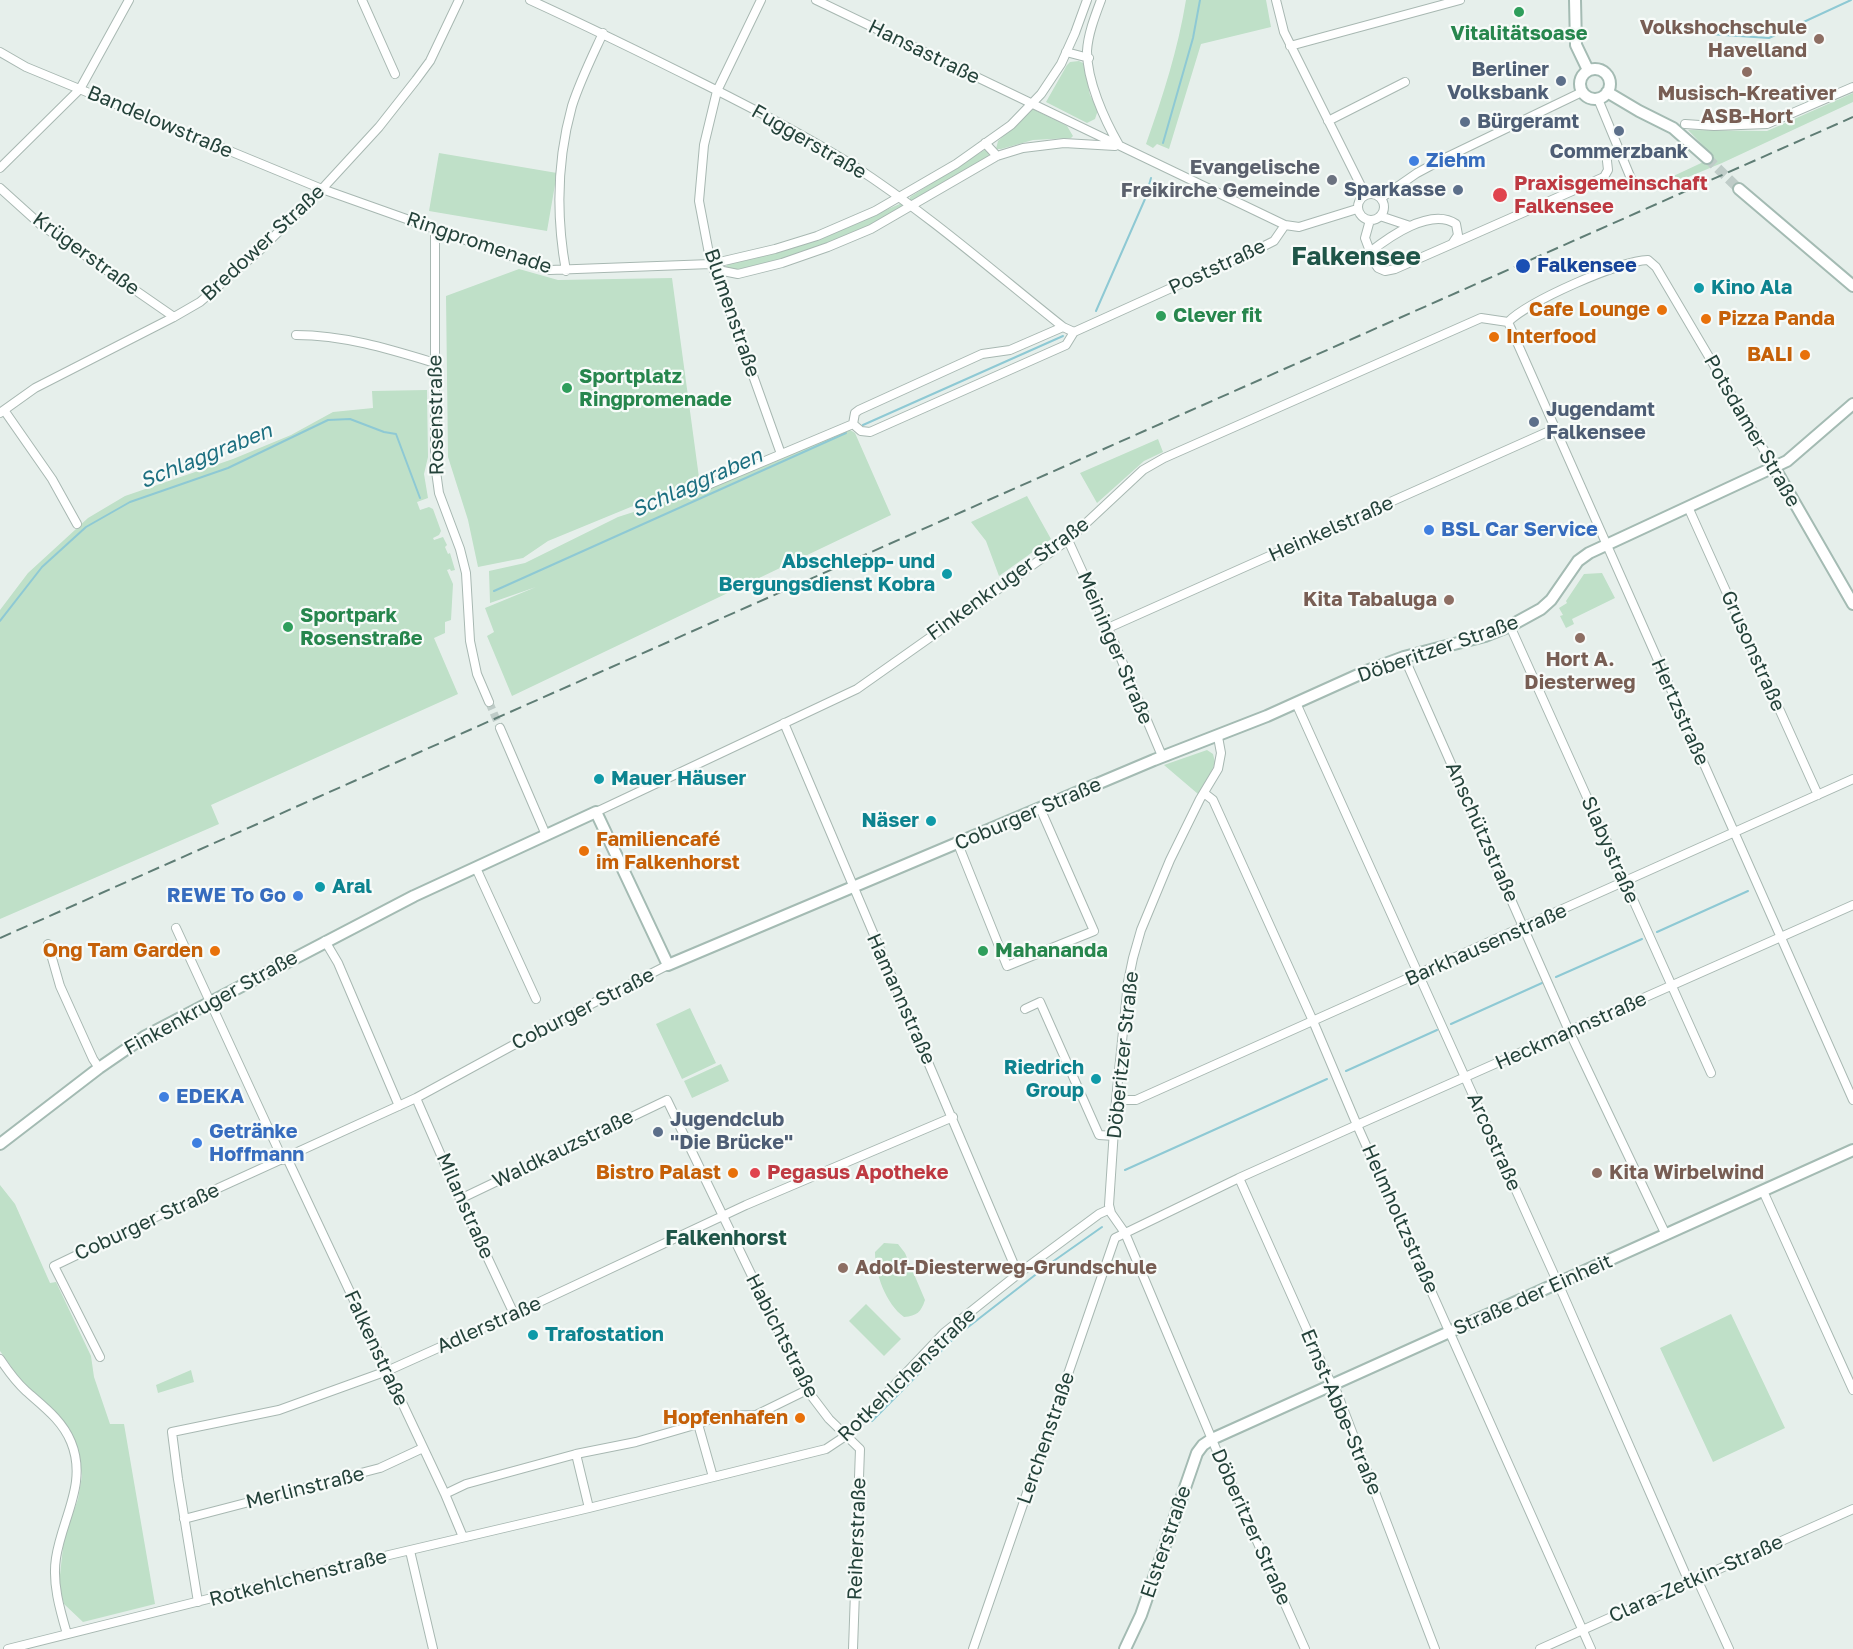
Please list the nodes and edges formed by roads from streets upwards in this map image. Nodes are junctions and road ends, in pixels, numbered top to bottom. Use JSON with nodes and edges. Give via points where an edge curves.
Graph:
{"nodes":[{"id":1,"x":129,"y":0,"type":"edge"},
{"id":2,"x":362,"y":0,"type":"edge"},
{"id":3,"x":459,"y":0,"type":"edge"},
{"id":4,"x":530,"y":0,"type":"edge"},
{"id":5,"x":761,"y":0,"type":"edge"},
{"id":6,"x":816,"y":0,"type":"edge"},
{"id":7,"x":1087,"y":0,"type":"edge"},
{"id":8,"x":1101,"y":0,"type":"edge"},
{"id":9,"x":1276,"y":0,"type":"edge"},
{"id":10,"x":1460,"y":0,"type":"edge"},
{"id":11,"x":1575,"y":0,"type":"edge"},
{"id":12,"x":603,"y":33,"type":"junction"},
{"id":13,"x":1290,"y":46,"type":"junction"},
{"id":14,"x":0,"y":52,"type":"edge"},
{"id":15,"x":1066,"y":52,"type":"junction"},
{"id":16,"x":1089,"y":58,"type":"junction"},
{"id":17,"x":1588,"y":70,"type":"junction"},
{"id":18,"x":395,"y":74,"type":"dead end"},
{"id":19,"x":1405,"y":82,"type":"dead end"},
{"id":20,"x":1853,"y":87,"type":"edge"},
{"id":21,"x":80,"y":89,"type":"junction"},
{"id":22,"x":717,"y":91,"type":"junction"},
{"id":23,"x":1582,"y":92,"type":"junction"},
{"id":24,"x":1603,"y":95,"type":"junction"},
{"id":25,"x":1033,"y":104,"type":"junction"},
{"id":26,"x":1328,"y":121,"type":"junction"},
{"id":27,"x":1685,"y":124,"type":"dead end"},
{"id":28,"x":985,"y":144,"type":"junction"},
{"id":29,"x":1120,"y":146,"type":"junction"},
{"id":30,"x":997,"y":156,"type":"junction"},
{"id":31,"x":1707,"y":158,"type":"tunnel mouth"},
{"id":32,"x":1607,"y":161,"type":"dead end"},
{"id":33,"x":0,"y":168,"type":"edge"},
{"id":34,"x":1632,"y":181,"type":"dead end"},
{"id":35,"x":0,"y":188,"type":"edge"},
{"id":36,"x":322,"y":189,"type":"junction"},
{"id":37,"x":1738,"y":189,"type":"tunnel mouth"},
{"id":38,"x":1365,"y":195,"type":"junction"},
{"id":39,"x":899,"y":197,"type":"junction"},
{"id":40,"x":1381,"y":198,"type":"junction"},
{"id":41,"x":912,"y":206,"type":"junction"},
{"id":42,"x":1357,"y":209,"type":"junction"},
{"id":43,"x":1380,"y":216,"type":"junction"},
{"id":44,"x":1370,"y":220,"type":"junction"},
{"id":45,"x":1285,"y":225,"type":"junction"},
{"id":46,"x":1410,"y":226,"type":"junction"},
{"id":47,"x":435,"y":228,"type":"junction"},
{"id":48,"x":1452,"y":244,"type":"junction"},
{"id":49,"x":1370,"y":252,"type":"junction"},
{"id":50,"x":711,"y":264,"type":"junction"},
{"id":51,"x":566,"y":271,"type":"junction"},
{"id":52,"x":1853,"y":286,"type":"edge"},
{"id":53,"x":174,"y":317,"type":"junction"},
{"id":54,"x":1508,"y":322,"type":"junction"},
{"id":55,"x":1063,"y":327,"type":"junction"},
{"id":56,"x":1074,"y":333,"type":"junction"},
{"id":57,"x":296,"y":335,"type":"dead end"},
{"id":58,"x":435,"y":363,"type":"junction"},
{"id":59,"x":1853,"y":404,"type":"edge"},
{"id":60,"x":2,"y":411,"type":"edge"},
{"id":61,"x":853,"y":424,"type":"junction"},
{"id":62,"x":1554,"y":429,"type":"junction"},
{"id":63,"x":780,"y":451,"type":"junction"},
{"id":64,"x":1774,"y":467,"type":"junction"},
{"id":65,"x":703,"y":487,"type":"dead end"},
{"id":66,"x":1688,"y":507,"type":"junction"},
{"id":67,"x":77,"y":524,"type":"dead end"},
{"id":68,"x":1068,"y":540,"type":"junction"},
{"id":69,"x":1606,"y":544,"type":"junction"},
{"id":70,"x":1853,"y":604,"type":"edge"},
{"id":71,"x":1510,"y":626,"type":"junction"},
{"id":72,"x":1108,"y":628,"type":"junction"},
{"id":73,"x":1404,"y":657,"type":"junction"},
{"id":74,"x":489,"y":702,"type":"tunnel mouth"},
{"id":75,"x":1296,"y":703,"type":"junction"},
{"id":76,"x":784,"y":723,"type":"junction"},
{"id":77,"x":500,"y":728,"type":"tunnel mouth"},
{"id":78,"x":1218,"y":736,"type":"junction"},
{"id":79,"x":1162,"y":756,"type":"junction"},
{"id":80,"x":1853,"y":779,"type":"edge"},
{"id":81,"x":1204,"y":793,"type":"junction"},
{"id":82,"x":1818,"y":795,"type":"junction"},
{"id":83,"x":1040,"y":808,"type":"junction"},
{"id":84,"x":596,"y":812,"type":"junction"},
{"id":85,"x":1734,"y":834,"type":"junction"},
{"id":86,"x":546,"y":835,"type":"junction"},
{"id":87,"x":958,"y":844,"type":"junction"},
{"id":88,"x":476,"y":868,"type":"junction"},
{"id":89,"x":1625,"y":883,"type":"junction"},
{"id":90,"x":853,"y":888,"type":"junction"},
{"id":91,"x":1853,"y":906,"type":"edge"},
{"id":92,"x":176,"y":928,"type":"dead end"},
{"id":93,"x":1524,"y":928,"type":"junction"},
{"id":94,"x":1780,"y":938,"type":"junction"},
{"id":95,"x":325,"y":941,"type":"junction"},
{"id":96,"x":48,"y":944,"type":"dead end"},
{"id":97,"x":668,"y":966,"type":"junction"},
{"id":98,"x":1419,"y":974,"type":"junction"},
{"id":99,"x":1671,"y":986,"type":"junction"},
{"id":100,"x":536,"y":999,"type":"dead end"},
{"id":101,"x":209,"y":1003,"type":"junction"},
{"id":102,"x":1025,"y":1010,"type":"dead end"},
{"id":103,"x":1313,"y":1021,"type":"junction"},
{"id":104,"x":1569,"y":1031,"type":"junction"},
{"id":105,"x":99,"y":1068,"type":"junction"},
{"id":106,"x":1711,"y":1073,"type":"dead end"},
{"id":107,"x":1465,"y":1078,"type":"junction"},
{"id":108,"x":416,"y":1098,"type":"junction"},
{"id":109,"x":667,"y":1100,"type":"joint"},
{"id":110,"x":1116,"y":1100,"type":"junction"},
{"id":111,"x":1853,"y":1100,"type":"edge"},
{"id":112,"x":399,"y":1106,"type":"junction"},
{"id":113,"x":953,"y":1117,"type":"junction"},
{"id":114,"x":1358,"y":1125,"type":"junction"},
{"id":115,"x":1114,"y":1136,"type":"junction"},
{"id":116,"x":0,"y":1144,"type":"edge"},
{"id":117,"x":1853,"y":1150,"type":"edge"},
{"id":118,"x":285,"y":1159,"type":"junction"},
{"id":119,"x":1239,"y":1178,"type":"junction"},
{"id":120,"x":1763,"y":1191,"type":"junction"},
{"id":121,"x":460,"y":1198,"type":"junction"},
{"id":122,"x":1110,"y":1209,"type":"junction"},
{"id":123,"x":723,"y":1216,"type":"junction"},
{"id":124,"x":1125,"y":1233,"type":"junction"},
{"id":125,"x":1666,"y":1235,"type":"junction"},
{"id":126,"x":1018,"y":1274,"type":"junction"},
{"id":127,"x":1557,"y":1283,"type":"junction"},
{"id":128,"x":514,"y":1314,"type":"junction"},
{"id":129,"x":1451,"y":1332,"type":"junction"},
{"id":130,"x":100,"y":1357,"type":"dead end"},
{"id":131,"x":0,"y":1359,"type":"edge"},
{"id":132,"x":387,"y":1371,"type":"junction"},
{"id":133,"x":1332,"y":1384,"type":"junction"},
{"id":134,"x":807,"y":1390,"type":"junction"},
{"id":135,"x":1853,"y":1390,"type":"edge"},
{"id":136,"x":698,"y":1424,"type":"junction"},
{"id":137,"x":847,"y":1435,"type":"junction"},
{"id":138,"x":1212,"y":1439,"type":"junction"},
{"id":139,"x":423,"y":1448,"type":"junction"},
{"id":140,"x":576,"y":1454,"type":"junction"},
{"id":141,"x":713,"y":1477,"type":"junction"},
{"id":142,"x":445,"y":1494,"type":"junction"},
{"id":143,"x":589,"y":1508,"type":"junction"},
{"id":144,"x":1853,"y":1509,"type":"edge"},
{"id":145,"x":184,"y":1519,"type":"junction"},
{"id":146,"x":463,"y":1537,"type":"junction"},
{"id":147,"x":410,"y":1551,"type":"junction"},
{"id":148,"x":1693,"y":1581,"type":"junction"},
{"id":149,"x":198,"y":1602,"type":"junction"},
{"id":150,"x":1583,"y":1630,"type":"junction"},
{"id":151,"x":67,"y":1634,"type":"junction"},
{"id":152,"x":21,"y":1647,"type":"edge"},
{"id":153,"x":8,"y":1649,"type":"edge"},
{"id":154,"x":433,"y":1649,"type":"edge"},
{"id":155,"x":853,"y":1649,"type":"edge"},
{"id":156,"x":973,"y":1649,"type":"edge"},
{"id":157,"x":1125,"y":1649,"type":"edge"},
{"id":158,"x":1305,"y":1649,"type":"edge"},
{"id":159,"x":1435,"y":1649,"type":"edge"},
{"id":160,"x":1540,"y":1649,"type":"edge"},
{"id":161,"x":1591,"y":1649,"type":"edge"},
{"id":162,"x":1729,"y":1649,"type":"edge"}],
"edges":[{"from":1,"to":21,"type":"street"},
{"from":2,"to":18,"type":"street"},
{"from":3,"to":36,"type":"street","name":"Bredower Straße","via":[[430,61]]},
{"from":4,"to":12,"type":"street","name":"Fuggerstraße"},
{"from":5,"to":22,"type":"street","name":"Blumenstraße"},
{"from":6,"to":25,"type":"street","name":"Hansastraße"},
{"from":7,"to":15,"type":"street","name":"Ringpromenade"},
{"from":8,"to":16,"type":"street"},
{"from":9,"to":13,"type":"street"},
{"from":10,"to":13,"type":"street"},
{"from":11,"to":17,"type":"street","via":[[1576,45]]},
{"from":12,"to":22,"type":"street","name":"Fuggerstraße"},
{"from":12,"to":51,"type":"street","via":[[573,104],[564,139],[559,206]]},
{"from":13,"to":26,"type":"street"},
{"from":14,"to":21,"type":"street","name":"Bandelowstraße"},
{"from":15,"to":16,"type":"street"},
{"from":15,"to":25,"type":"street","name":"Ringpromenade"},
{"from":16,"to":29,"type":"street","via":[[1105,121]]},
{"from":17,"to":23,"type":"street","via":[[1581,78]]},
{"from":17,"to":24,"type":"street","via":[[1599,69],[1610,80]]},
{"from":19,"to":26,"type":"street"},
{"from":20,"to":27,"type":"street","via":[[1767,124]]},
{"from":21,"to":33,"type":"street"},
{"from":21,"to":36,"type":"street","name":"Bandelowstraße"},
{"from":22,"to":39,"type":"street","name":"Fuggerstraße","via":[[786,126]]},
{"from":22,"to":50,"type":"street","name":"Blumenstraße","via":[[704,145],[699,201]]},
{"from":23,"to":24,"type":"street","via":[[1587,97]]},
{"from":23,"to":40,"type":"street","via":[[1445,158]]},
{"from":24,"to":31,"type":"street","via":[[1673,128]]},
{"from":24,"to":34,"type":"street"},
{"from":25,"to":28,"type":"street","name":"Ringpromenade"},
{"from":25,"to":29,"type":"street","name":"Hansastraße"},
{"from":26,"to":38,"type":"street"},
{"from":28,"to":30,"type":"street"},
{"from":28,"to":39,"type":"street","name":"Ringpromenade"},
{"from":29,"to":30,"type":"street","name":"Ringpromenade","via":[[1064,143]]},
{"from":29,"to":45,"type":"street"},
{"from":30,"to":41,"type":"street","name":"Ringpromenade"},
{"from":32,"to":48,"type":"street","via":[[1604,177]]},
{"from":35,"to":53,"type":"street","name":"Krügerstraße","via":[[41,225]]},
{"from":36,"to":47,"type":"street","name":"Ringpromenade"},
{"from":36,"to":53,"type":"street","name":"Bredower Straße","via":[[259,251],[200,302]]},
{"from":37,"to":52,"type":"street"},
{"from":38,"to":40,"type":"street"},
{"from":38,"to":42,"type":"street"},
{"from":39,"to":41,"type":"street","name":"Fuggerstraße"},
{"from":39,"to":50,"type":"street","name":"Ringpromenade","via":[[817,236]]},
{"from":40,"to":43,"type":"street","via":[[1384,208]]},
{"from":41,"to":50,"type":"street","name":"Ringpromenade","via":[[871,229],[782,263],[738,274]]},
{"from":41,"to":55,"type":"street","name":"Fuggerstraße"},
{"from":42,"to":44,"type":"street"},
{"from":42,"to":45,"type":"street","name":"Poststraße","via":[[1299,227]]},
{"from":43,"to":44,"type":"street"},
{"from":43,"to":46,"type":"street"},
{"from":44,"to":49,"type":"street","via":[[1365,238]]},
{"from":45,"to":56,"type":"street","name":"Poststraße","via":[[1274,241]]},
{"from":46,"to":48,"type":"street","via":[[1449,219],[1458,235]]},
{"from":46,"to":49,"type":"street"},
{"from":47,"to":51,"type":"street","name":"Ringpromenade","via":[[550,270]]},
{"from":47,"to":58,"type":"street","name":"Rosenstraße"},
{"from":48,"to":49,"type":"street","via":[[1385,271],[1377,268]]},
{"from":50,"to":51,"type":"street","name":"Ringpromenade"},
{"from":50,"to":63,"type":"street","name":"Blumenstraße"},
{"from":53,"to":60,"type":"street","name":"Bredower Straße","via":[[35,388]]},
{"from":54,"to":62,"type":"street","name":"Hertzstraße"},
{"from":54,"to":64,"type":"street","name":"Potsdamer Straße","via":[[1517,313],[1574,284],[1636,260],[1648,260],[1656,267]]},
{"from":54,"to":68,"type":"street","name":"Finkenkruger Straße","via":[[1481,318],[1164,458],[1143,470]]},
{"from":55,"to":56,"type":"street"},
{"from":55,"to":61,"type":"street","via":[[1010,350],[982,354],[859,410]]},
{"from":56,"to":61,"type":"street","name":"Poststraße","via":[[1066,345],[870,432]]},
{"from":57,"to":58,"type":"street","via":[[323,335],[367,343]]},
{"from":58,"to":74,"type":"street","name":"Rosenstraße","via":[[435,464],[439,492],[462,557],[468,583],[470,641],[477,674]]},
{"from":59,"to":64,"type":"street","name":"Döberitzer Straße"},
{"from":60,"to":67,"type":"street","via":[[52,479]]},
{"from":61,"to":63,"type":"street"},
{"from":62,"to":69,"type":"street","name":"Hertzstraße"},
{"from":62,"to":72,"type":"street","name":"Heinkelstraße"},
{"from":63,"to":65,"type":"street"},
{"from":64,"to":66,"type":"street","name":"Döberitzer Straße"},
{"from":64,"to":70,"type":"street","name":"Potsdamer Straße"},
{"from":66,"to":69,"type":"street","name":"Döberitzer Straße"},
{"from":66,"to":82,"type":"street","name":"Grusonstraße"},
{"from":68,"to":72,"type":"street","name":"Meininger Straße"},
{"from":68,"to":76,"type":"street","name":"Finkenkruger Straße","via":[[857,689]]},
{"from":69,"to":71,"type":"street","name":"Döberitzer Straße","via":[[1578,561],[1541,609]]},
{"from":69,"to":85,"type":"street","name":"Hertzstraße"},
{"from":71,"to":73,"type":"street","name":"Döberitzer Straße"},
{"from":71,"to":89,"type":"street","name":"Slabystraße"},
{"from":72,"to":79,"type":"street","name":"Meininger Straße"},
{"from":73,"to":75,"type":"street","name":"Döberitzer Straße"},
{"from":73,"to":93,"type":"street","name":"Anschützstraße"},
{"from":75,"to":78,"type":"street","name":"Döberitzer Straße"},
{"from":75,"to":98,"type":"street","name":"Arcostraße"},
{"from":76,"to":84,"type":"street","name":"Finkenkruger Straße"},
{"from":76,"to":90,"type":"street","name":"Hamannstraße"},
{"from":77,"to":86,"type":"street"},
{"from":78,"to":79,"type":"street","name":"Coburger Straße"},
{"from":78,"to":81,"type":"street","name":"Döberitzer Straße","via":[[1220,761]]},
{"from":79,"to":83,"type":"street","name":"Coburger Straße"},
{"from":80,"to":82,"type":"street","name":"Barkhausenstraße"},
{"from":81,"to":103,"type":"street","name":"Helmholtzstraße","via":[[1213,800]]},
{"from":81,"to":110,"type":"street","name":"Döberitzer Straße","via":[[1141,930],[1128,982]]},
{"from":82,"to":85,"type":"street","name":"Barkhausenstraße"},
{"from":83,"to":87,"type":"street","name":"Coburger Straße"},
{"from":83,"to":87,"type":"street","via":[[1094,931],[1007,966]]},
{"from":84,"to":86,"type":"street","name":"Finkenkruger Straße"},
{"from":84,"to":97,"type":"street"},
{"from":85,"to":89,"type":"street","name":"Barkhausenstraße"},
{"from":85,"to":94,"type":"street","name":"Hertzstraße"},
{"from":86,"to":88,"type":"street","name":"Finkenkruger Straße"},
{"from":87,"to":90,"type":"street","name":"Coburger Straße"},
{"from":88,"to":95,"type":"street","name":"Finkenkruger Straße"},
{"from":88,"to":100,"type":"street"},
{"from":89,"to":93,"type":"street","name":"Barkhausenstraße"},
{"from":89,"to":99,"type":"street","name":"Slabystraße"},
{"from":90,"to":97,"type":"street","name":"Coburger Straße"},
{"from":90,"to":113,"type":"street","name":"Hamannstraße"},
{"from":91,"to":94,"type":"street","name":"Heckmannstraße"},
{"from":92,"to":101,"type":"street","name":"Falkenstraße"},
{"from":93,"to":98,"type":"street","name":"Barkhausenstraße"},
{"from":93,"to":104,"type":"street","name":"Anschützstraße"},
{"from":94,"to":99,"type":"street","name":"Heckmannstraße"},
{"from":94,"to":111,"type":"street","name":"Hertzstraße"},
{"from":95,"to":101,"type":"street","name":"Finkenkruger Straße"},
{"from":95,"to":112,"type":"street"},
{"from":96,"to":105,"type":"street","via":[[60,986]]},
{"from":97,"to":108,"type":"street","name":"Coburger Straße"},
{"from":98,"to":103,"type":"street","name":"Barkhausenstraße"},
{"from":98,"to":107,"type":"street","name":"Arcostraße"},
{"from":99,"to":104,"type":"street","name":"Heckmannstraße"},
{"from":99,"to":106,"type":"street","name":"Slabystraße"},
{"from":101,"to":105,"type":"street","name":"Finkenkruger Straße","via":[[144,1037]]},
{"from":101,"to":118,"type":"street","name":"Falkenstraße"},
{"from":102,"to":115,"type":"street","via":[[1040,1002],[1099,1136]]},
{"from":103,"to":110,"type":"street","name":"Barkhausenstraße","via":[[1136,1100]]},
{"from":103,"to":114,"type":"street","name":"Helmholtzstraße"},
{"from":104,"to":107,"type":"street","name":"Heckmannstraße"},
{"from":104,"to":125,"type":"street","name":"Anschützstraße"},
{"from":105,"to":116,"type":"street","name":"Finkenkruger Straße"},
{"from":107,"to":114,"type":"street","name":"Heckmannstraße"},
{"from":107,"to":127,"type":"street","name":"Arcostraße"},
{"from":108,"to":112,"type":"street","name":"Coburger Straße"},
{"from":108,"to":121,"type":"street","name":"Milanstraße"},
{"from":109,"to":121,"type":"street","name":"Waldkauzstraße"},
{"from":109,"to":123,"type":"street","name":"Habichtstraße"},
{"from":110,"to":115,"type":"street","name":"Döberitzer Straße"},
{"from":112,"to":118,"type":"street","name":"Coburger Straße"},
{"from":113,"to":123,"type":"street","name":"Adlerstraße"},
{"from":113,"to":126,"type":"street","name":"Hamannstraße"},
{"from":114,"to":119,"type":"street","name":"Heckmannstraße"},
{"from":114,"to":129,"type":"street","name":"Helmholtzstraße"},
{"from":115,"to":122,"type":"street","name":"Döberitzer Straße"},
{"from":117,"to":120,"type":"street","name":"Straße der Einheit"},
{"from":118,"to":130,"type":"street","name":"Coburger Straße","via":[[54,1266]]},
{"from":118,"to":132,"type":"street","name":"Falkenstraße"},
{"from":119,"to":124,"type":"street","name":"Heckmannstraße"},
{"from":119,"to":133,"type":"street","name":"Ernst-Abbe-Straße"},
{"from":120,"to":125,"type":"street","name":"Straße der Einheit"},
{"from":120,"to":135,"type":"street"},
{"from":121,"to":128,"type":"street","name":"Milanstraße"},
{"from":122,"to":124,"type":"street","name":"Döberitzer Straße"},
{"from":122,"to":126,"type":"street","name":"Rotkehlchenstraße"},
{"from":123,"to":128,"type":"street","name":"Adlerstraße"},
{"from":123,"to":134,"type":"street","name":"Habichtstraße"},
{"from":124,"to":138,"type":"street","name":"Döberitzer Straße"},
{"from":124,"to":156,"type":"street","name":"Lerchenstraße","via":[[1115,1238]]},
{"from":125,"to":127,"type":"street","name":"Straße der Einheit"},
{"from":126,"to":137,"type":"street","name":"Rotkehlchenstraße","via":[[944,1333]]},
{"from":127,"to":129,"type":"street","name":"Straße der Einheit"},
{"from":127,"to":148,"type":"street","name":"Arcostraße"},
{"from":128,"to":132,"type":"street","name":"Adlerstraße"},
{"from":129,"to":133,"type":"street","name":"Straße der Einheit"},
{"from":129,"to":150,"type":"street","name":"Helmholtzstraße"},
{"from":131,"to":151,"type":"street","via":[[10,1375],[55,1416],[76,1457],[77,1487],[56,1560],[56,1584]]},
{"from":132,"to":139,"type":"street","name":"Falkenstraße"},
{"from":132,"to":145,"type":"street","name":"Adlerstraße","via":[[279,1410],[172,1432]]},
{"from":133,"to":138,"type":"street","name":"Straße der Einheit"},
{"from":133,"to":159,"type":"street","name":"Ernst-Abbe-Straße"},
{"from":134,"to":136,"type":"street","via":[[756,1415],[718,1416]]},
{"from":134,"to":137,"type":"street","name":"Habichtstraße"},
{"from":136,"to":140,"type":"street"},
{"from":136,"to":141,"type":"street"},
{"from":137,"to":141,"type":"street","name":"Rotkehlchenstraße","via":[[817,1452]]},
{"from":137,"to":155,"type":"street","name":"Reiherstraße","via":[[860,1449]]},
{"from":138,"to":157,"type":"street","name":"Elsterstraße","via":[[1197,1453],[1141,1615]]},
{"from":138,"to":158,"type":"street","name":"Döberitzer Straße"},
{"from":139,"to":142,"type":"street","name":"Falkenstraße"},
{"from":139,"to":145,"type":"street","name":"Merlinstraße","via":[[380,1468]]},
{"from":140,"to":142,"type":"street","via":[[465,1484]]},
{"from":140,"to":143,"type":"street"},
{"from":141,"to":143,"type":"street","name":"Rotkehlchenstraße"},
{"from":142,"to":146,"type":"street","name":"Falkenstraße"},
{"from":143,"to":146,"type":"street","name":"Rotkehlchenstraße"},
{"from":144,"to":148,"type":"street","name":"Clara-Zetkin-Straße"},
{"from":145,"to":149,"type":"street","name":"Adlerstraße"},
{"from":146,"to":147,"type":"street","name":"Rotkehlchenstraße"},
{"from":147,"to":149,"type":"street","name":"Rotkehlchenstraße"},
{"from":147,"to":154,"type":"street"},
{"from":148,"to":150,"type":"street","name":"Clara-Zetkin-Straße"},
{"from":148,"to":162,"type":"street","name":"Arcostraße"},
{"from":149,"to":151,"type":"street","name":"Rotkehlchenstraße"},
{"from":150,"to":160,"type":"street","name":"Clara-Zetkin-Straße"},
{"from":150,"to":161,"type":"street","name":"Helmholtzstraße"},
{"from":151,"to":152,"type":"street","name":"Rotkehlchenstraße"},
{"from":152,"to":153,"type":"street","name":"Rotkehlchenstraße"}]}
